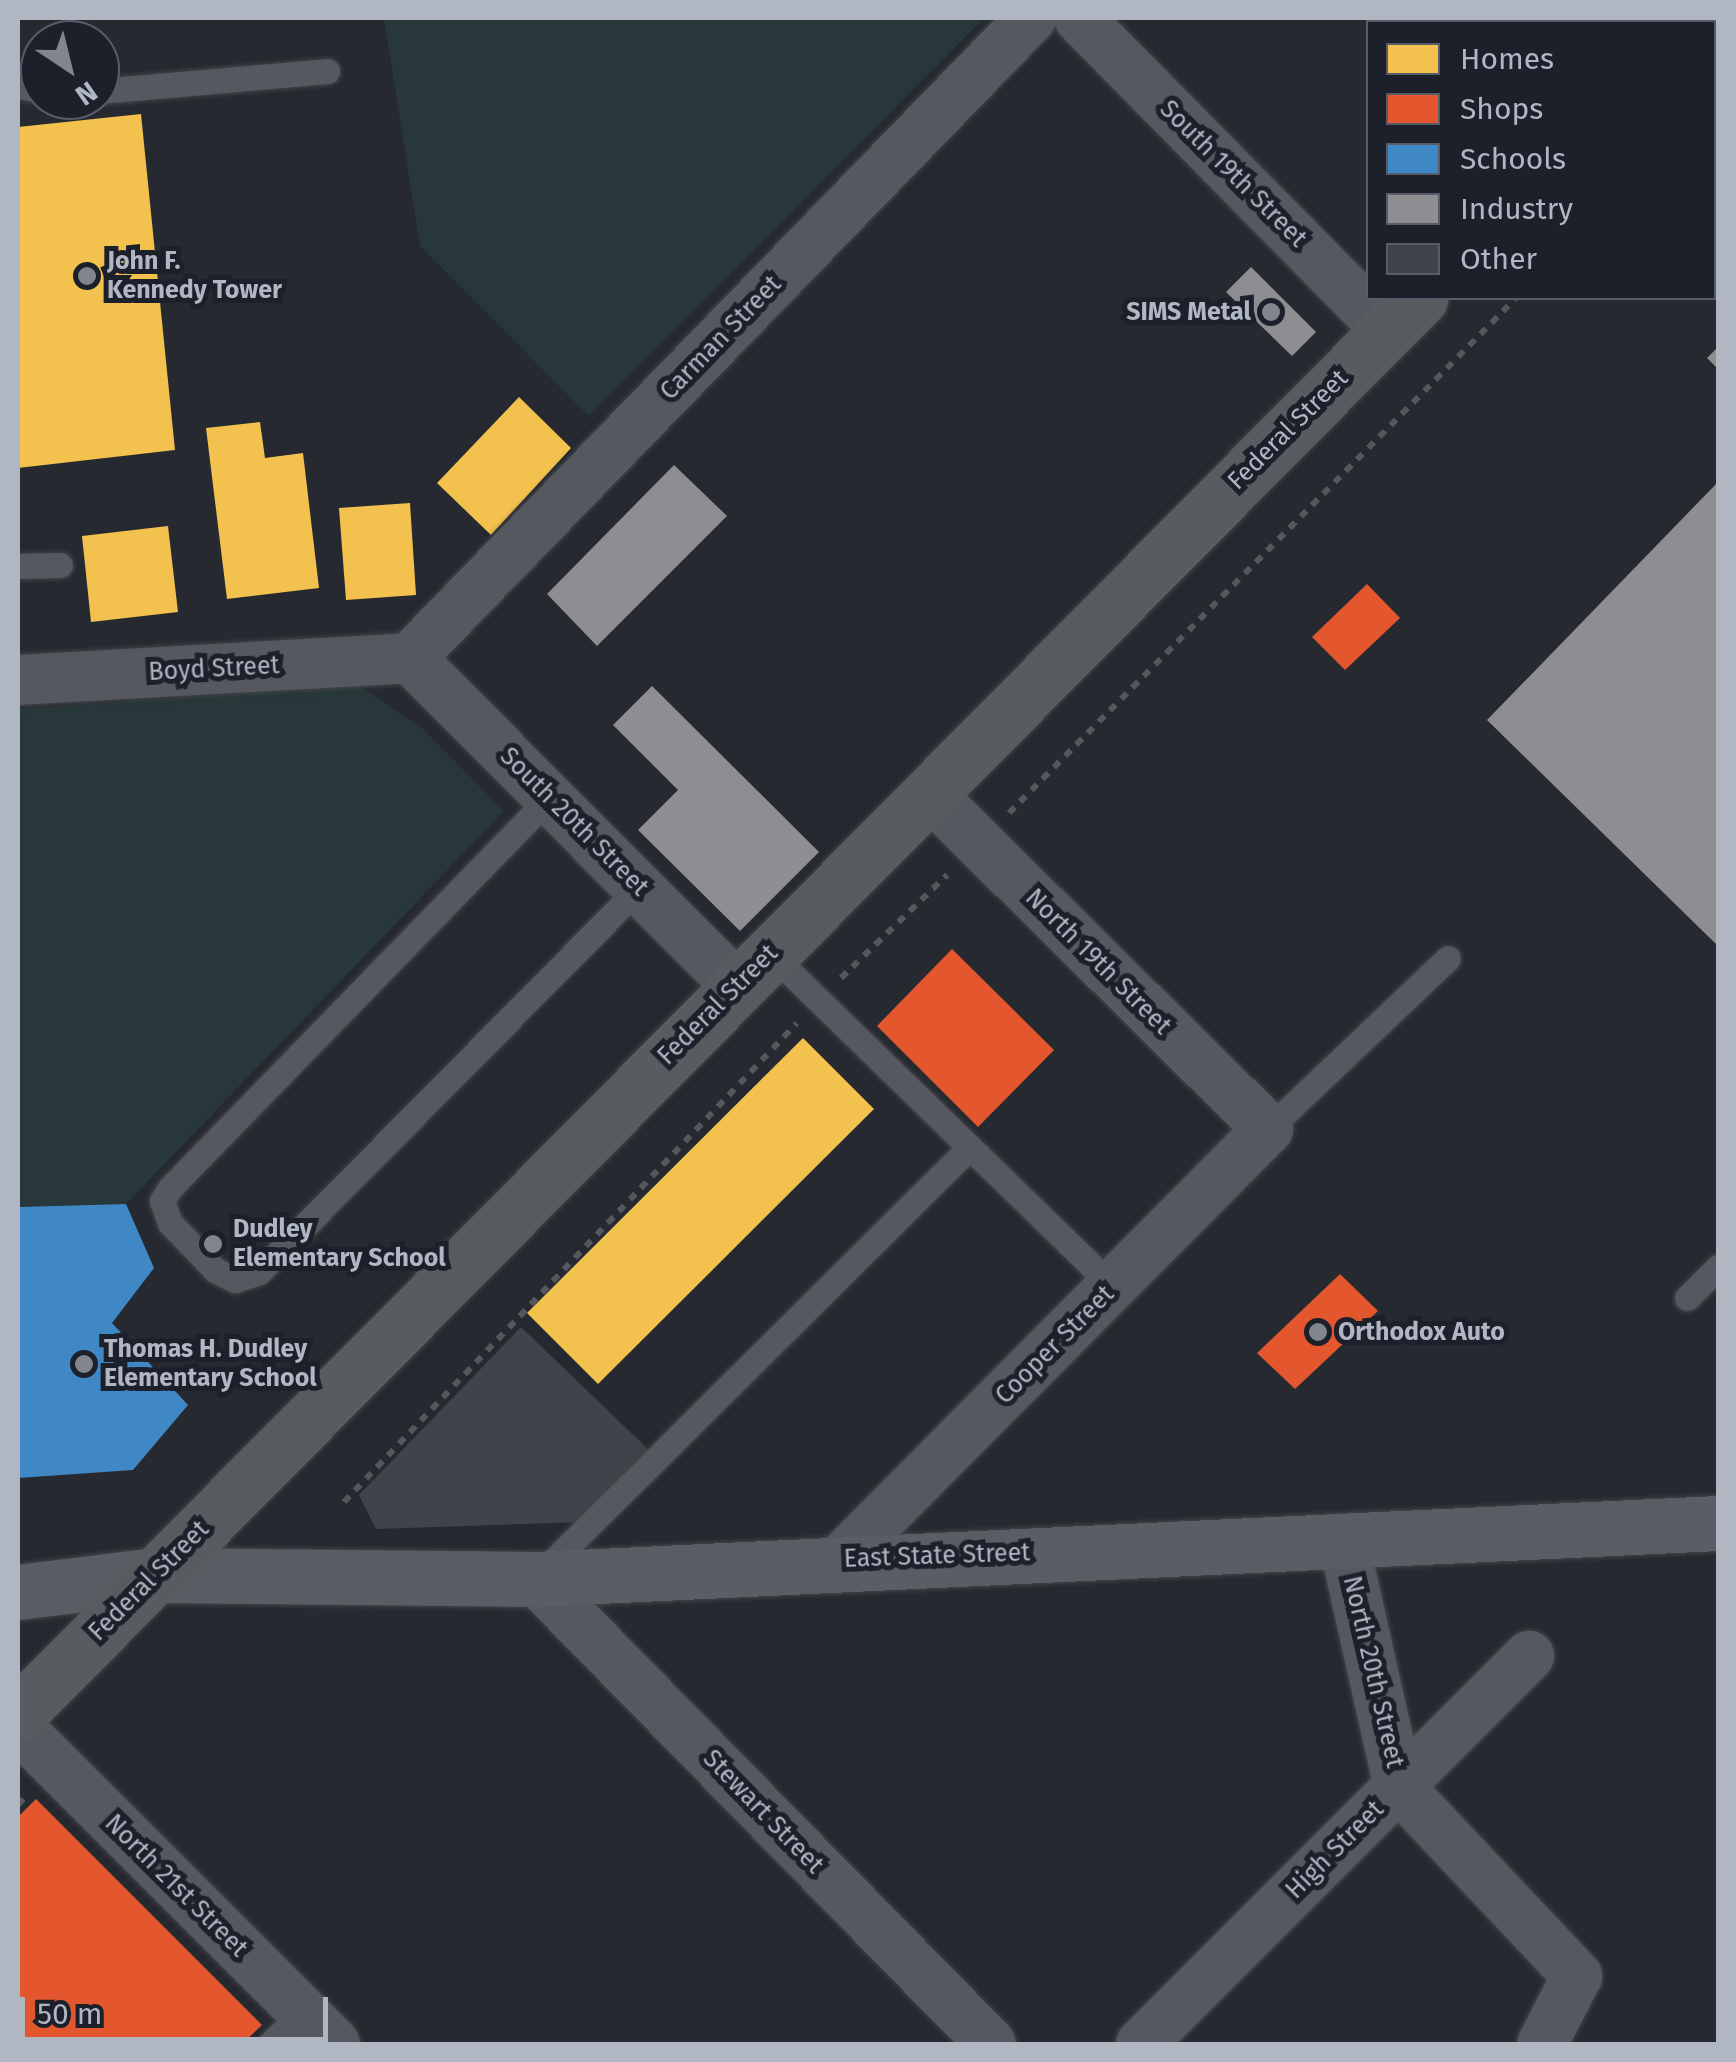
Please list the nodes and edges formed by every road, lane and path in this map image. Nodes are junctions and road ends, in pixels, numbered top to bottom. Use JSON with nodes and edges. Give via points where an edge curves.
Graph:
{"nodes":[{"id":1,"x":1031,"y":18,"type":"edge"},
{"id":2,"x":1079,"y":18,"type":"edge"},
{"id":3,"x":326,"y":70,"type":"dead end"},
{"id":4,"x":120,"y":88,"type":"edge"},
{"id":5,"x":1366,"y":279,"type":"edge"},
{"id":6,"x":1514,"y":300,"type":"edge"},
{"id":7,"x":1404,"y":314,"type":"edge"},
{"id":8,"x":60,"y":565,"type":"dead end"},
{"id":9,"x":18,"y":566,"type":"edge"},
{"id":10,"x":410,"y":658,"type":"junction"},
{"id":11,"x":18,"y":680,"type":"edge"},
{"id":12,"x":928,"y":793,"type":"junction"},
{"id":13,"x":549,"y":798,"type":"junction"},
{"id":14,"x":978,"y":843,"type":"junction"},
{"id":15,"x":640,"y":888,"type":"junction"},
{"id":16,"x":1448,"y":958,"type":"dead end"},
{"id":17,"x":754,"y":970,"type":"junction"},
{"id":18,"x":818,"y":1000,"type":"junction"},
{"id":19,"x":1268,"y":1129,"type":"junction"},
{"id":20,"x":968,"y":1149,"type":"junction"},
{"id":21,"x":1718,"y":1266,"type":"edge"},
{"id":22,"x":1113,"y":1287,"type":"junction"},
{"id":23,"x":1687,"y":1298,"type":"dead end"},
{"id":24,"x":344,"y":1502,"type":"dead end"},
{"id":25,"x":1718,"y":1523,"type":"edge"},
{"id":26,"x":1343,"y":1538,"type":"junction"},
{"id":27,"x":840,"y":1560,"type":"junction"},
{"id":28,"x":155,"y":1575,"type":"junction"},
{"id":29,"x":535,"y":1579,"type":"junction"},
{"id":30,"x":18,"y":1592,"type":"edge"},
{"id":31,"x":1529,"y":1656,"type":"dead end"},
{"id":32,"x":18,"y":1714,"type":"edge"},
{"id":33,"x":18,"y":1727,"type":"edge"},
{"id":34,"x":1398,"y":1787,"type":"junction"},
{"id":35,"x":302,"y":2034,"type":"edge"},
{"id":36,"x":991,"y":2044,"type":"edge"},
{"id":37,"x":1141,"y":2044,"type":"edge"},
{"id":38,"x":1542,"y":2044,"type":"edge"}],
"edges":[{"from":1,"to":10,"type":"street","name":"Carman Street"},
{"from":2,"to":5,"type":"street","name":"South 19th Street"},
{"from":3,"to":4,"type":"lane"},
{"from":6,"to":14,"type":"path"},
{"from":7,"to":12,"type":"main road","name":"Federal Street"},
{"from":8,"to":9,"type":"lane"},
{"from":10,"to":11,"type":"street","name":"Boyd Street"},
{"from":10,"to":13,"type":"street","name":"South 20th Street"},
{"from":12,"to":14,"type":"street","name":"North 19th Street"},
{"from":12,"to":17,"type":"main road","name":"Federal Street"},
{"from":13,"to":15,"type":"street","name":"South 20th Street"},
{"from":13,"to":15,"type":"lane","via":[[170,1188],[162,1201],[170,1222],[215,1270],[235,1280],[259,1272]]},
{"from":14,"to":18,"type":"path"},
{"from":14,"to":19,"type":"street","name":"North 19th Street"},
{"from":15,"to":17,"type":"street","name":"South 20th Street"},
{"from":16,"to":19,"type":"lane"},
{"from":17,"to":18,"type":"lane"},
{"from":17,"to":28,"type":"main road","name":"Federal Street"},
{"from":18,"to":20,"type":"lane"},
{"from":18,"to":24,"type":"path"},
{"from":19,"to":22,"type":"street","name":"Cooper Street"},
{"from":20,"to":22,"type":"lane"},
{"from":20,"to":29,"type":"lane"},
{"from":21,"to":23,"type":"lane"},
{"from":22,"to":27,"type":"street","name":"Cooper Street"},
{"from":25,"to":26,"type":"main road","name":"East State Street"},
{"from":26,"to":27,"type":"main road","name":"East State Street"},
{"from":26,"to":34,"type":"street","name":"North 20th Street"},
{"from":27,"to":29,"type":"main road","name":"East State Street"},
{"from":28,"to":29,"type":"main road","name":"East State Street"},
{"from":28,"to":30,"type":"main road","name":"East State Street"},
{"from":28,"to":32,"type":"main road","name":"Federal Street"},
{"from":29,"to":36,"type":"street","name":"Stewart Street"},
{"from":31,"to":34,"type":"street","name":"High Street"},
{"from":33,"to":35,"type":"street","name":"North 21st Street"},
{"from":34,"to":37,"type":"street","name":"High Street"},
{"from":34,"to":38,"type":"street","name":"North 20th Street","via":[[1576,1976]]}]}
